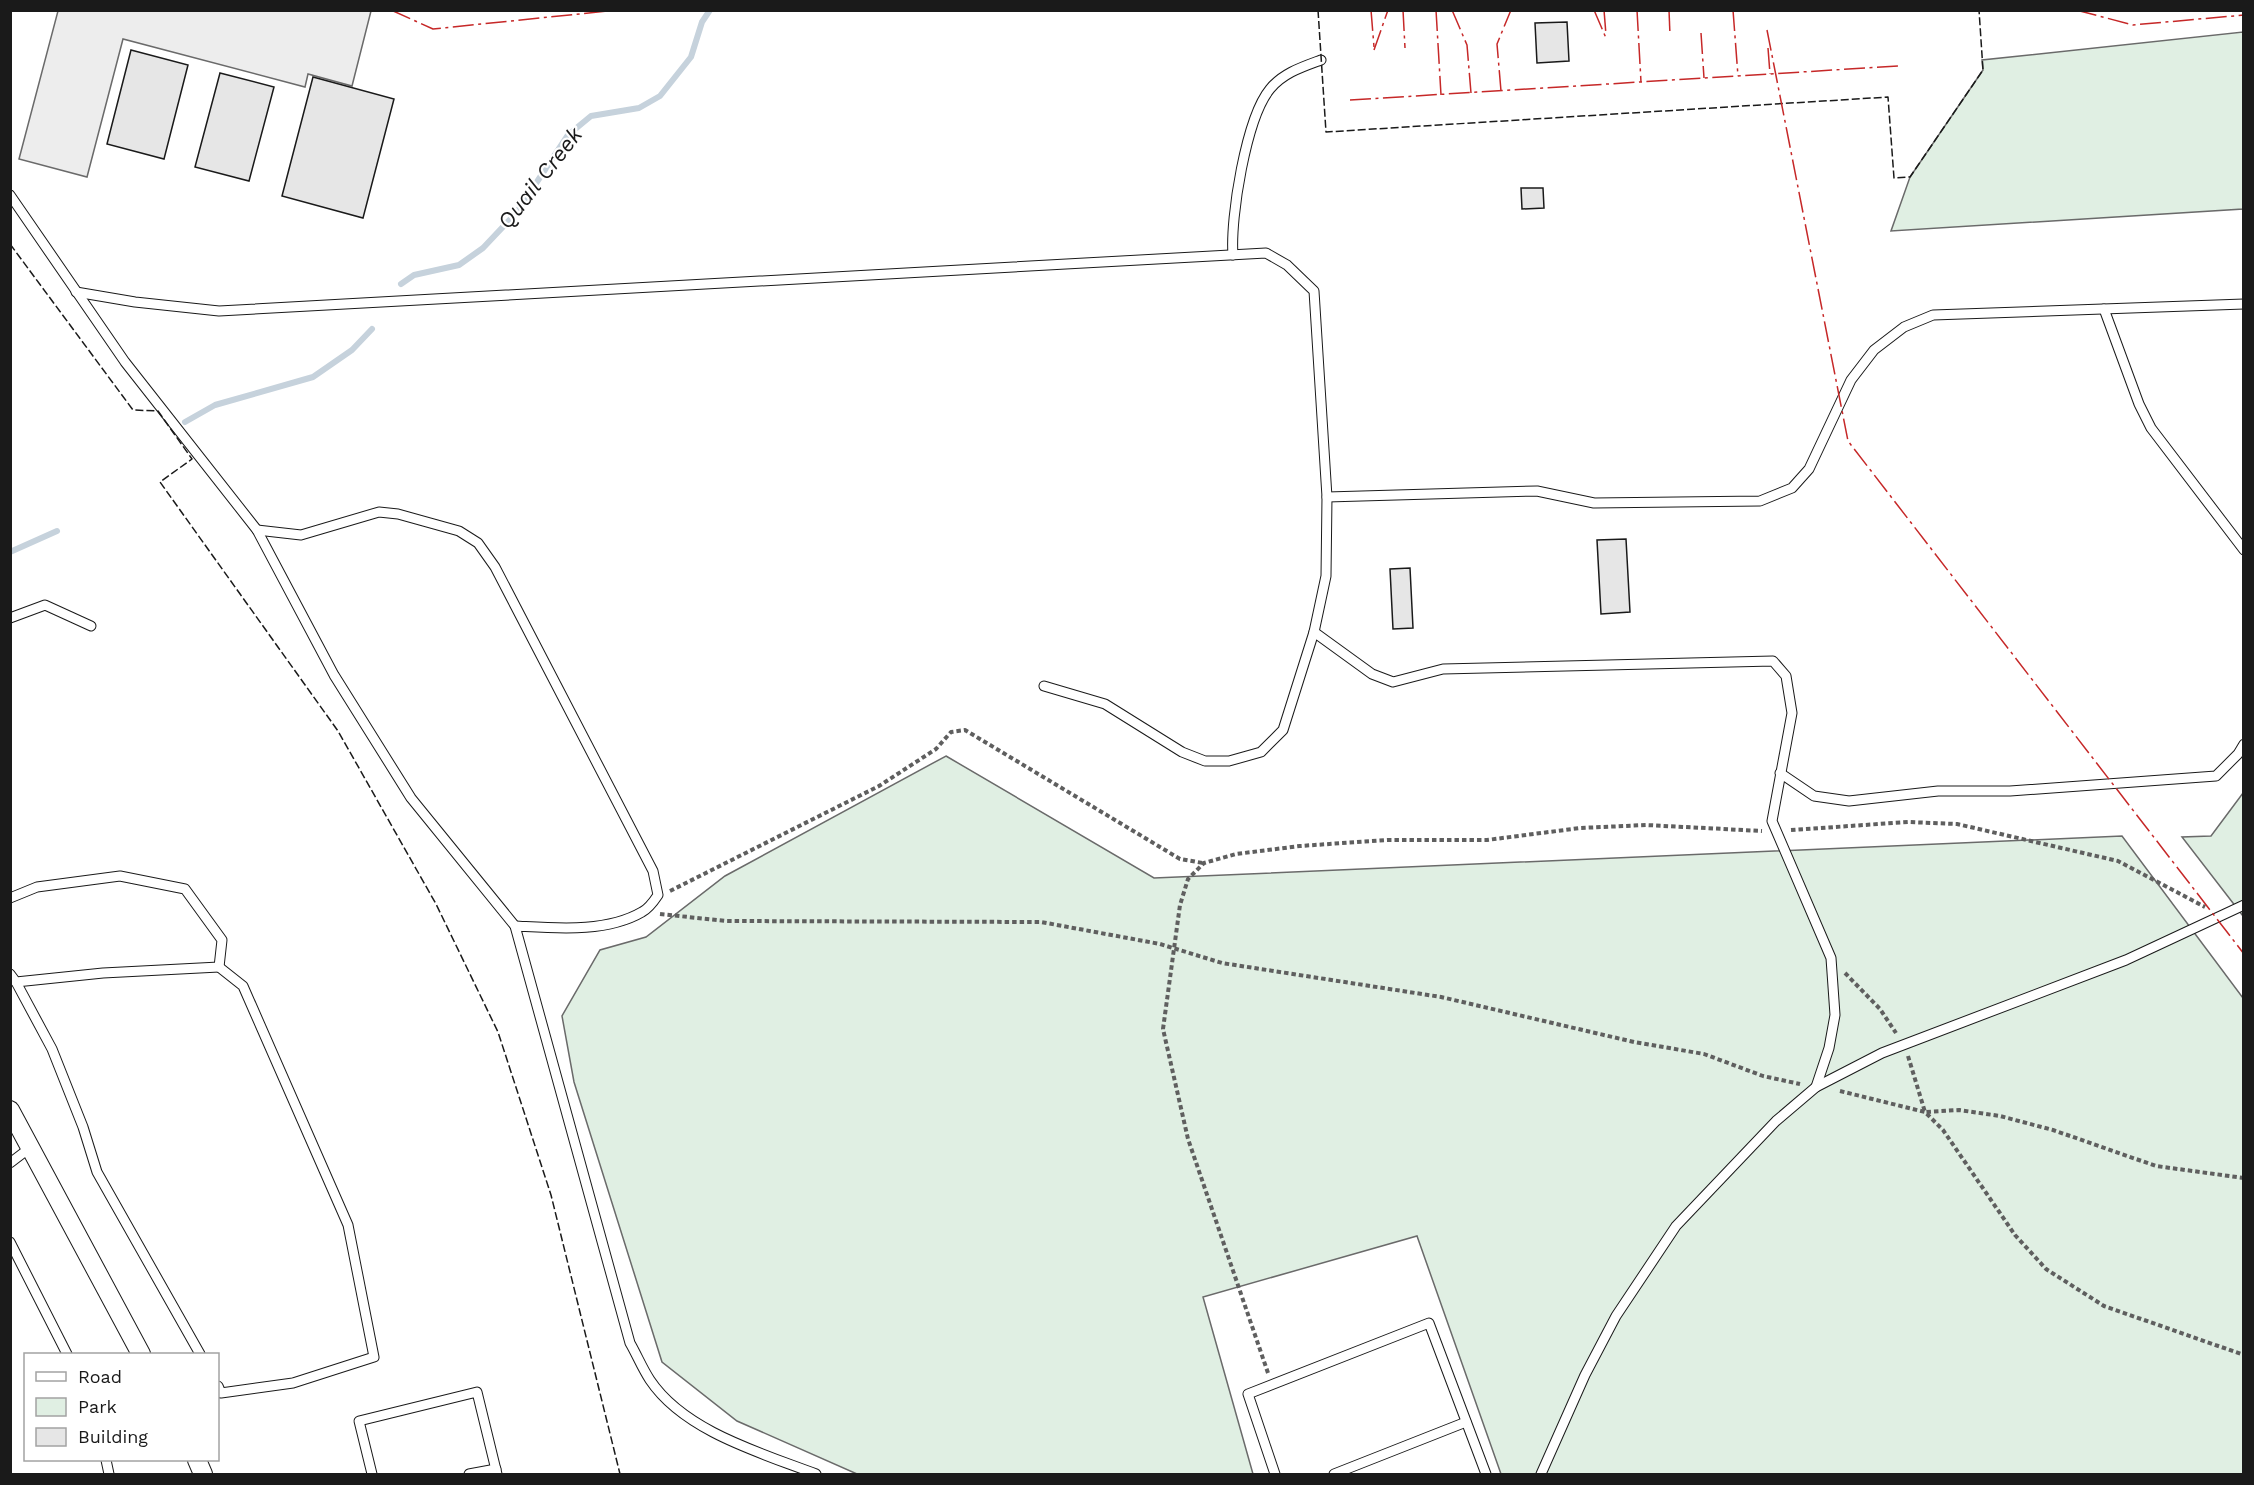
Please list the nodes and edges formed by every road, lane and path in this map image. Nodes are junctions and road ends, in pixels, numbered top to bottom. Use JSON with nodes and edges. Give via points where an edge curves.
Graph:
{"nodes":[{"id":1,"x":1321,"y":60,"type":"dead end"},
{"id":2,"x":10,"y":195,"type":"edge"},
{"id":3,"x":1233,"y":255,"type":"junction"},
{"id":4,"x":76,"y":292,"type":"junction"},
{"id":5,"x":2244,"y":304,"type":"edge"},
{"id":6,"x":2104,"y":309,"type":"junction"},
{"id":7,"x":1327,"y":497,"type":"junction"},
{"id":8,"x":257,"y":530,"type":"junction"},
{"id":9,"x":2244,"y":550,"type":"edge"},
{"id":10,"x":10,"y":618,"type":"edge"},
{"id":11,"x":91,"y":627,"type":"dead end"},
{"id":12,"x":1314,"y":632,"type":"junction"},
{"id":13,"x":1044,"y":686,"type":"dead end"},
{"id":14,"x":2244,"y":744,"type":"edge"},
{"id":15,"x":1780,"y":773,"type":"junction"},
{"id":16,"x":1776,"y":831,"type":"junction"},
{"id":17,"x":1204,"y":863,"type":"junction"},
{"id":18,"x":658,"y":896,"type":"junction"},
{"id":19,"x":10,"y":898,"type":"edge"},
{"id":20,"x":2244,"y":905,"type":"edge"},
{"id":21,"x":643,"y":912,"type":"junction"},
{"id":22,"x":2222,"y":915,"type":"junction"},
{"id":23,"x":515,"y":926,"type":"junction"},
{"id":24,"x":1174,"y":948,"type":"junction"},
{"id":25,"x":1831,"y":958,"type":"junction"},
{"id":26,"x":219,"y":967,"type":"junction"},
{"id":27,"x":13,"y":978,"type":"edge"},
{"id":28,"x":1904,"y":1044,"type":"junction"},
{"id":29,"x":1816,"y":1088,"type":"junction"},
{"id":30,"x":10,"y":1110,"type":"edge"},
{"id":31,"x":1925,"y":1112,"type":"junction"},
{"id":32,"x":31,"y":1147,"type":"junction"},
{"id":33,"x":10,"y":1163,"type":"edge"},
{"id":34,"x":2244,"y":1179,"type":"edge"},
{"id":35,"x":10,"y":1242,"type":"edge"},
{"id":36,"x":66,"y":1353,"type":"edge"},
{"id":37,"x":140,"y":1353,"type":"edge"},
{"id":38,"x":199,"y":1353,"type":"edge"},
{"id":39,"x":2244,"y":1355,"type":"edge"},
{"id":40,"x":1272,"y":1384,"type":"junction"},
{"id":41,"x":219,"y":1388,"type":"edge"},
{"id":42,"x":1466,"y":1422,"type":"junction"},
{"id":43,"x":496,"y":1472,"type":"edge"},
{"id":44,"x":372,"y":1474,"type":"edge"},
{"id":45,"x":469,"y":1474,"type":"edge"},
{"id":46,"x":816,"y":1474,"type":"edge"},
{"id":47,"x":1275,"y":1474,"type":"edge"},
{"id":48,"x":1334,"y":1474,"type":"edge"},
{"id":49,"x":1486,"y":1474,"type":"edge"},
{"id":50,"x":1541,"y":1474,"type":"edge"}],
"edges":[{"from":1,"to":3,"type":"lane","via":[[1293,70],[1270,89],[1257,111],[1248,138],[1233,224]]},
{"from":2,"to":4,"type":"lane"},
{"from":3,"to":4,"type":"lane","via":[[219,311]]},
{"from":3,"to":7,"type":"lane","via":[[1266,253],[1287,265],[1314,291]]},
{"from":4,"to":8,"type":"lane","via":[[125,362]]},
{"from":5,"to":6,"type":"lane"},
{"from":6,"to":7,"type":"lane","via":[[1932,315],[1904,327],[1874,350],[1851,380],[1809,470],[1792,488],[1760,501],[1594,503],[1537,491]]},
{"from":6,"to":9,"type":"lane","via":[[2151,428]]},
{"from":7,"to":12,"type":"lane","via":[[1326,576]]},
{"from":8,"to":18,"type":"lane","via":[[301,535],[379,512],[459,531],[478,543],[495,567],[653,871]]},
{"from":8,"to":23,"type":"lane","via":[[334,675],[411,798]]},
{"from":10,"to":11,"type":"lane","via":[[45,605]]},
{"from":12,"to":13,"type":"lane","via":[[1283,730],[1261,752],[1229,761],[1205,761],[1182,752],[1105,704]]},
{"from":12,"to":15,"type":"lane","via":[[1372,674],[1393,682],[1443,669],[1773,661],[1786,676],[1792,713]]},
{"from":14,"to":15,"type":"lane","via":[[2216,776],[2010,791],[1938,791],[1850,801],[1814,796]]},
{"from":15,"to":16,"type":"lane","via":[[1773,821]]},
{"from":16,"to":17,"type":"path","via":[[1646,825],[1580,828],[1487,840],[1388,840],[1300,846],[1236,854]]},
{"from":16,"to":22,"type":"path","via":[[1908,822],[1957,824],[2118,861]]},
{"from":16,"to":25,"type":"lane"},
{"from":17,"to":18,"type":"path","via":[[1180,859],[965,730],[951,732],[936,749],[879,786],[701,878]]},
{"from":17,"to":24,"type":"path","via":[[1188,879]]},
{"from":18,"to":21,"type":"lane"},
{"from":19,"to":26,"type":"lane","via":[[37,887],[120,876],[185,889],[222,940]]},
{"from":20,"to":22,"type":"lane"},
{"from":21,"to":23,"type":"lane","via":[[610,923],[565,928]]},
{"from":21,"to":24,"type":"path","via":[[726,921],[1041,922]]},
{"from":22,"to":28,"type":"lane","via":[[2126,960]]},
{"from":23,"to":46,"type":"lane","via":[[630,1343],[651,1381],[672,1404],[715,1434]]},
{"from":24,"to":29,"type":"path","via":[[1222,963],[1452,999],[1704,1054],[1763,1076]]},
{"from":24,"to":40,"type":"path","via":[[1163,1029],[1188,1139]]},
{"from":25,"to":28,"type":"path","via":[[1880,1009]]},
{"from":25,"to":29,"type":"lane","via":[[1835,1015]]},
{"from":26,"to":27,"type":"lane"},
{"from":26,"to":41,"type":"lane","via":[[243,986],[348,1225],[374,1357],[293,1383],[221,1393]]},
{"from":27,"to":38,"type":"lane","via":[[52,1048],[97,1172]]},
{"from":28,"to":29,"type":"lane"},
{"from":28,"to":31,"type":"path"},
{"from":29,"to":31,"type":"path","via":[[1852,1092]]},
{"from":29,"to":50,"type":"lane","via":[[1776,1121],[1676,1226],[1616,1316]]},
{"from":30,"to":32,"type":"street"},
{"from":31,"to":34,"type":"path","via":[[1959,1110],[2000,1116],[2156,1166]]},
{"from":31,"to":39,"type":"path","via":[[1943,1130],[2015,1235],[2046,1269],[2104,1306]]},
{"from":32,"to":33,"type":"lane"},
{"from":32,"to":37,"type":"street"},
{"from":35,"to":36,"type":"lane"},
{"from":40,"to":42,"type":"lane","via":[[1429,1323]]},
{"from":40,"to":47,"type":"lane","via":[[1248,1394]]},
{"from":42,"to":48,"type":"lane"},
{"from":42,"to":49,"type":"lane"},
{"from":43,"to":44,"type":"lane","via":[[477,1392],[359,1421]]},
{"from":43,"to":45,"type":"lane"}]}
